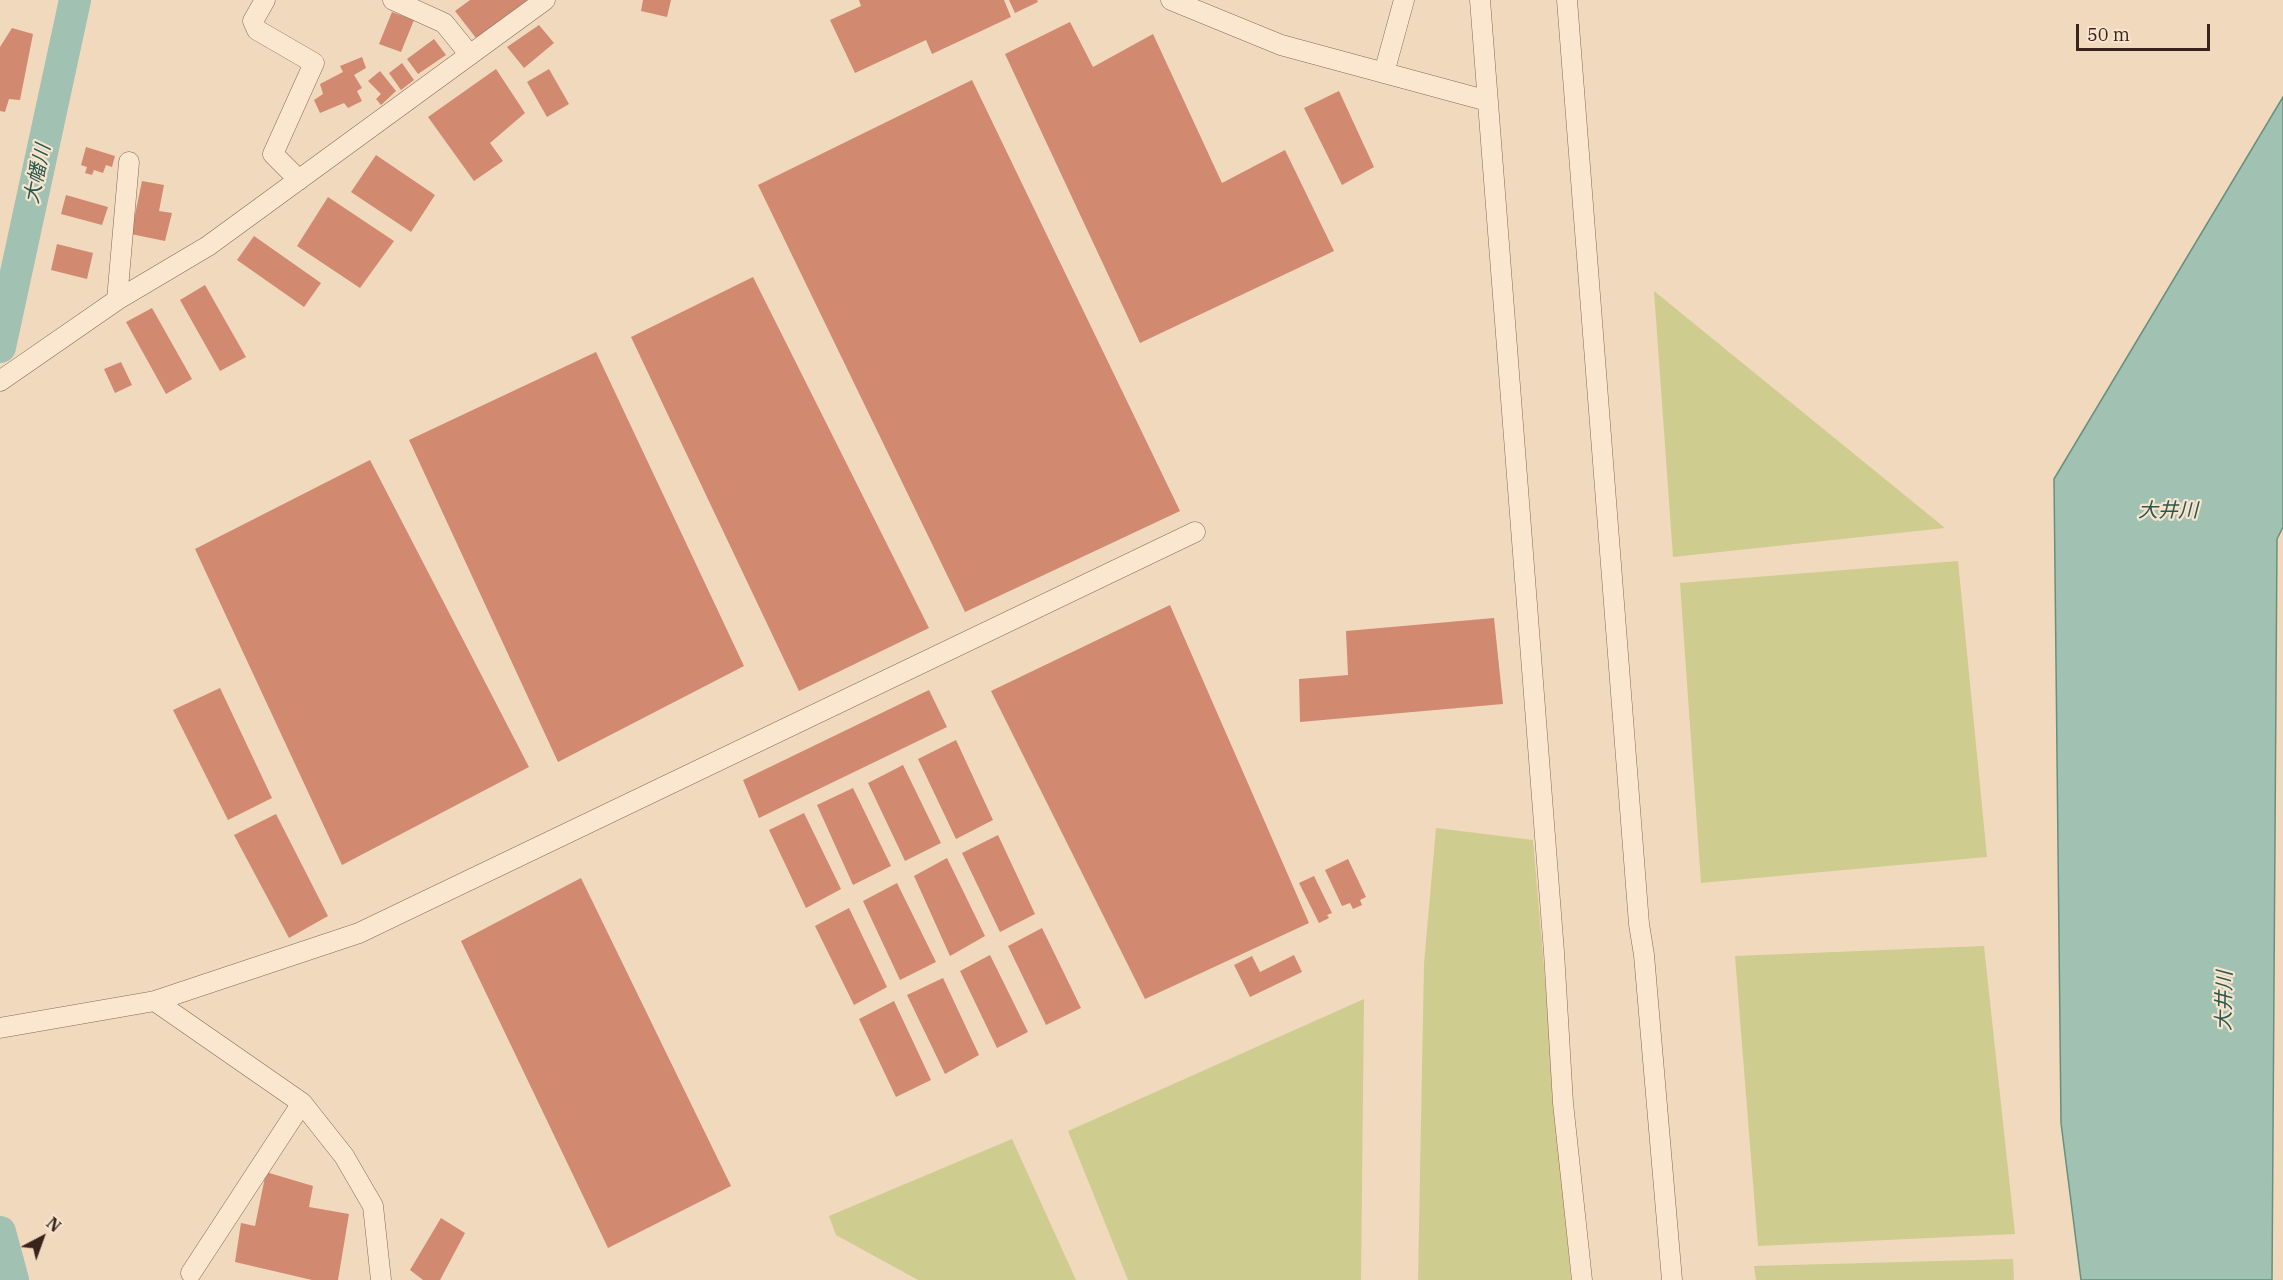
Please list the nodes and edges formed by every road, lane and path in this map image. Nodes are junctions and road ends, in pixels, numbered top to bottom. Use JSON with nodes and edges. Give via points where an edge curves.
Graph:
{"nodes":[{"id":1,"x":265,"y":0,"type":"edge"},
{"id":2,"x":393,"y":0,"type":"edge"},
{"id":3,"x":545,"y":0,"type":"edge"},
{"id":4,"x":1404,"y":0,"type":"edge"},
{"id":5,"x":1480,"y":0,"type":"edge"},
{"id":6,"x":1567,"y":0,"type":"edge"},
{"id":7,"x":1175,"y":1,"type":"edge"},
{"id":8,"x":470,"y":55,"type":"junction"},
{"id":9,"x":1384,"y":73,"type":"junction"},
{"id":10,"x":1488,"y":101,"type":"junction"},
{"id":11,"x":129,"y":162,"type":"dead end"},
{"id":12,"x":299,"y":180,"type":"junction"},
{"id":13,"x":117,"y":300,"type":"junction"},
{"id":14,"x":0,"y":381,"type":"edge"},
{"id":15,"x":1195,"y":532,"type":"dead end"},
{"id":16,"x":155,"y":1001,"type":"junction"},
{"id":17,"x":0,"y":1028,"type":"edge"},
{"id":18,"x":302,"y":1103,"type":"junction"},
{"id":19,"x":191,"y":1273,"type":"dead end"},
{"id":20,"x":381,"y":1280,"type":"edge"},
{"id":21,"x":1582,"y":1280,"type":"edge"},
{"id":22,"x":1672,"y":1280,"type":"edge"}],
"edges":[{"from":1,"to":12,"type":"street","via":[[253,21],[257,30],[314,63],[273,154]]},
{"from":2,"to":8,"type":"street","via":[[444,23]]},
{"from":3,"to":8,"type":"street"},
{"from":4,"to":9,"type":"street"},
{"from":5,"to":10,"type":"street"},
{"from":6,"to":22,"type":"street","via":[[1639,924]]},
{"from":7,"to":9,"type":"street","via":[[1281,45]]},
{"from":8,"to":12,"type":"street"},
{"from":9,"to":10,"type":"street"},
{"from":10,"to":21,"type":"street","via":[[1563,1103]]},
{"from":11,"to":13,"type":"street"},
{"from":12,"to":13,"type":"street","via":[[208,246]]},
{"from":13,"to":14,"type":"street"},
{"from":15,"to":16,"type":"street","via":[[359,933]]},
{"from":16,"to":17,"type":"street"},
{"from":16,"to":18,"type":"street"},
{"from":18,"to":19,"type":"street"},
{"from":18,"to":20,"type":"street","via":[[344,1156],[373,1206]]}]}
